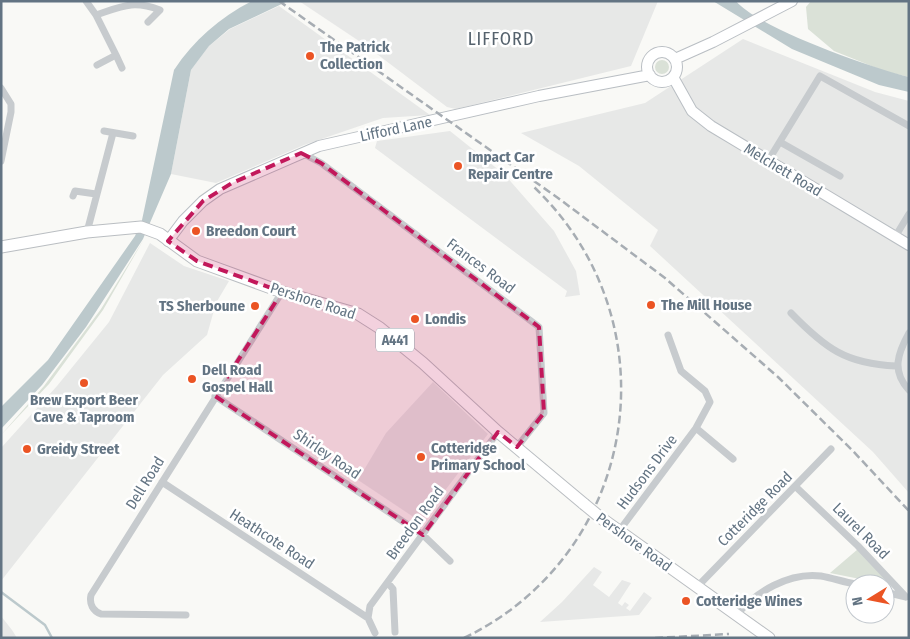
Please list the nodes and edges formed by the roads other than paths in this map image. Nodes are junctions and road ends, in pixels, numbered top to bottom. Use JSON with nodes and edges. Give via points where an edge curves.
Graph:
{"nodes":[{"id":1,"x":86,"y":1,"type":"edge"},
{"id":2,"x":792,"y":1,"type":"edge"},
{"id":3,"x":96,"y":15,"type":"junction"},
{"id":4,"x":148,"y":22,"type":"dead end"},
{"id":5,"x":116,"y":55,"type":"junction"},
{"id":6,"x":675,"y":59,"type":"junction"},
{"id":7,"x":97,"y":65,"type":"dead end"},
{"id":8,"x":122,"y":68,"type":"dead end"},
{"id":9,"x":650,"y":75,"type":"junction"},
{"id":10,"x":673,"y":77,"type":"junction"},
{"id":11,"x":1,"y":88,"type":"edge"},
{"id":12,"x":909,"y":126,"type":"edge"},
{"id":13,"x":104,"y":131,"type":"dead end"},
{"id":14,"x":113,"y":133,"type":"junction"},
{"id":15,"x":133,"y":136,"type":"dead end"},
{"id":16,"x":780,"y":142,"type":"junction"},
{"id":17,"x":301,"y":153,"type":"junction"},
{"id":18,"x":768,"y":161,"type":"junction"},
{"id":19,"x":1,"y":162,"type":"edge"},
{"id":20,"x":840,"y":176,"type":"dead end"},
{"id":21,"x":96,"y":194,"type":"junction"},
{"id":22,"x":73,"y":196,"type":"dead end"},
{"id":23,"x":909,"y":214,"type":"edge"},
{"id":24,"x":91,"y":228,"type":"junction"},
{"id":25,"x":895,"y":237,"type":"junction"},
{"id":26,"x":164,"y":238,"type":"junction"},
{"id":27,"x":2,"y":246,"type":"edge"},
{"id":28,"x":909,"y":246,"type":"edge"},
{"id":29,"x":282,"y":292,"type":"junction"},
{"id":30,"x":791,"y":313,"type":"dead end"},
{"id":31,"x":909,"y":333,"type":"edge"},
{"id":32,"x":668,"y":335,"type":"dead end"},
{"id":33,"x":896,"y":366,"type":"junction"},
{"id":34,"x":909,"y":390,"type":"edge"},
{"id":35,"x":215,"y":396,"type":"junction"},
{"id":36,"x":696,"y":428,"type":"junction"},
{"id":37,"x":498,"y":432,"type":"junction"},
{"id":38,"x":517,"y":447,"type":"junction"},
{"id":39,"x":832,"y":449,"type":"dead end"},
{"id":40,"x":733,"y":459,"type":"dead end"},
{"id":41,"x":162,"y":482,"type":"junction"},
{"id":42,"x":796,"y":487,"type":"junction"},
{"id":43,"x":619,"y":531,"type":"junction"},
{"id":44,"x":423,"y":535,"type":"junction"},
{"id":45,"x":450,"y":561,"type":"dead end"},
{"id":46,"x":845,"y":582,"type":"edge"},
{"id":47,"x":388,"y":583,"type":"junction"},
{"id":48,"x":697,"y":587,"type":"junction"},
{"id":49,"x":907,"y":597,"type":"edge"},
{"id":50,"x":186,"y":615,"type":"dead end"},
{"id":51,"x":736,"y":616,"type":"junction"},
{"id":52,"x":368,"y":618,"type":"junction"},
{"id":53,"x":395,"y":632,"type":"dead end"},
{"id":54,"x":375,"y":633,"type":"dead end"},
{"id":55,"x":768,"y":638,"type":"edge"}],
"edges":[{"from":1,"to":3,"type":"street"},
{"from":2,"to":6,"type":"street"},
{"from":3,"to":4,"type":"street","via":[[137,1],[160,10]]},
{"from":3,"to":5,"type":"street"},
{"from":5,"to":7,"type":"street"},
{"from":5,"to":8,"type":"street"},
{"from":6,"to":9,"type":"street","via":[[663,52],[654,54],[647,66]]},
{"from":6,"to":10,"type":"street","via":[[677,68]]},
{"from":9,"to":10,"type":"street","name":"Lifford Lane","via":[[661,82]]},
{"from":9,"to":17,"type":"street","name":"Lifford Lane","via":[[539,96],[347,139]]},
{"from":10,"to":18,"type":"street","name":"Melchett Road","via":[[685,102],[699,117]]},
{"from":11,"to":19,"type":"street","via":[[11,104]]},
{"from":12,"to":16,"type":"street","via":[[820,76]]},
{"from":13,"to":14,"type":"street"},
{"from":14,"to":15,"type":"street"},
{"from":14,"to":21,"type":"street"},
{"from":16,"to":18,"type":"street"},
{"from":16,"to":20,"type":"street"},
{"from":17,"to":26,"type":"street","name":"Lifford Lane","via":[[214,193]]},
{"from":17,"to":38,"type":"street","name":"Frances Road","via":[[321,163],[539,327],[544,413]]},
{"from":18,"to":25,"type":"street","name":"Melchett Road"},
{"from":21,"to":22,"type":"street","via":[[75,191]]},
{"from":21,"to":24,"type":"street"},
{"from":23,"to":25,"type":"street"},
{"from":24,"to":26,"type":"main road","name":"Pershore Road","number":"A441","via":[[141,227]]},
{"from":24,"to":27,"type":"main road","name":"Pershore Road","number":"A441"},
{"from":25,"to":28,"type":"street","name":"Melchett Road"},
{"from":26,"to":29,"type":"main road","name":"Pershore Road","number":"A441","via":[[197,261]]},
{"from":29,"to":35,"type":"street","name":"Dell Road"},
{"from":29,"to":37,"type":"main road","name":"Pershore Road","number":"A441","via":[[358,314],[380,328]]},
{"from":30,"to":33,"type":"street","via":[[818,340],[847,358],[862,363]]},
{"from":31,"to":33,"type":"street","via":[[900,349]]},
{"from":32,"to":36,"type":"street","name":"Hudsons Drive","via":[[680,371],[710,398],[709,407]]},
{"from":33,"to":34,"type":"street"},
{"from":35,"to":41,"type":"street","name":"Dell Road"},
{"from":35,"to":44,"type":"street","name":"Shirley Road"},
{"from":36,"to":40,"type":"street"},
{"from":36,"to":43,"type":"street","name":"Hudsons Drive"},
{"from":37,"to":38,"type":"main road","name":"Pershore Road","number":"A441"},
{"from":37,"to":44,"type":"street","name":"Breedon Road"},
{"from":38,"to":43,"type":"main road","name":"Pershore Road","number":"A441","bridge":true},
{"from":39,"to":42,"type":"street","name":"Cotteridge Road"},
{"from":41,"to":50,"type":"street","name":"Dell Road","via":[[91,595],[90,605],[101,614]]},
{"from":41,"to":52,"type":"street","name":"Heathcote Road"},
{"from":42,"to":48,"type":"street","name":"Cotteridge Road"},
{"from":42,"to":49,"type":"street","name":"Laurel Road"},
{"from":43,"to":48,"type":"main road","name":"Pershore Road","number":"A441"},
{"from":44,"to":45,"type":"street","name":"Shirley Road"},
{"from":44,"to":47,"type":"street","name":"Breedon Road"},
{"from":46,"to":51,"type":"street","via":[[821,576],[781,582],[745,604]]},
{"from":47,"to":52,"type":"street","name":"Breedon Road","via":[[370,606]]},
{"from":47,"to":53,"type":"street","via":[[393,589]]},
{"from":48,"to":51,"type":"main road","name":"Pershore Road","number":"A441"},
{"from":51,"to":55,"type":"main road","name":"Pershore Road","number":"A441"},
{"from":52,"to":54,"type":"street"}]}
